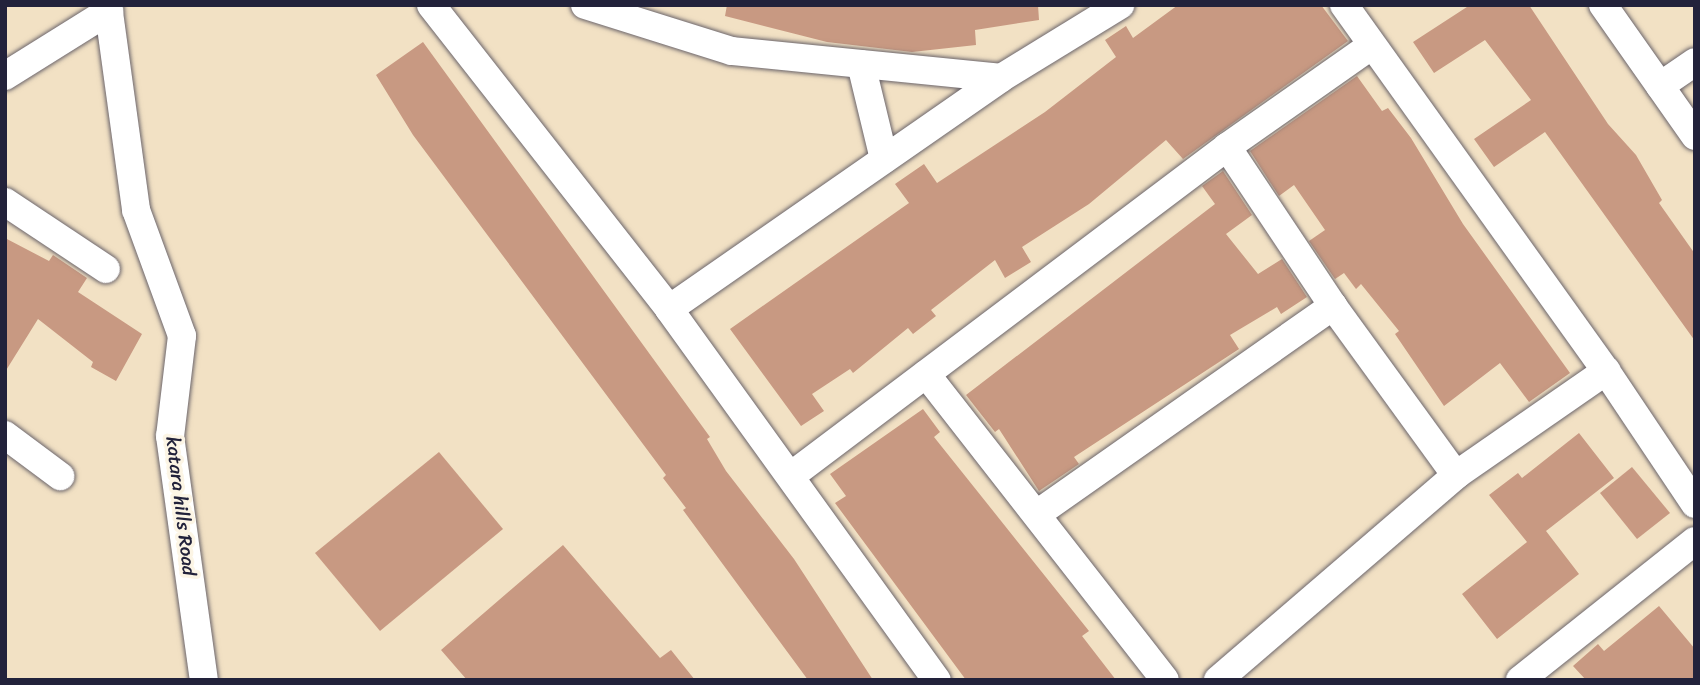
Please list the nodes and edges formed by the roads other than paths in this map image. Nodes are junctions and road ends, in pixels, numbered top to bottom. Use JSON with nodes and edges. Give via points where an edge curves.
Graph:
{"nodes":[{"id":1,"x":432,"y":5,"type":"edge"},
{"id":2,"x":585,"y":5,"type":"edge"},
{"id":3,"x":1120,"y":5,"type":"edge"},
{"id":4,"x":1344,"y":5,"type":"edge"},
{"id":5,"x":1603,"y":5,"type":"edge"},
{"id":6,"x":108,"y":8,"type":"edge"},
{"id":7,"x":1372,"y":44,"type":"junction"},
{"id":8,"x":1695,"y":62,"type":"edge"},
{"id":9,"x":861,"y":64,"type":"junction"},
{"id":10,"x":5,"y":76,"type":"edge"},
{"id":11,"x":1001,"y":78,"type":"junction"},
{"id":12,"x":1660,"y":86,"type":"junction"},
{"id":13,"x":1695,"y":136,"type":"edge"},
{"id":14,"x":1227,"y":147,"type":"junction"},
{"id":15,"x":884,"y":159,"type":"junction"},
{"id":16,"x":5,"y":202,"type":"edge"},
{"id":17,"x":106,"y":270,"type":"dead end"},
{"id":18,"x":1333,"y":306,"type":"junction"},
{"id":19,"x":669,"y":309,"type":"junction"},
{"id":20,"x":1606,"y":371,"type":"junction"},
{"id":21,"x":926,"y":374,"type":"junction"},
{"id":22,"x":5,"y":435,"type":"edge"},
{"id":23,"x":792,"y":475,"type":"junction"},
{"id":24,"x":1456,"y":475,"type":"junction"},
{"id":25,"x":60,"y":477,"type":"dead end"},
{"id":26,"x":1695,"y":503,"type":"edge"},
{"id":27,"x":1037,"y":513,"type":"junction"},
{"id":28,"x":1695,"y":541,"type":"edge"},
{"id":29,"x":204,"y":680,"type":"edge"},
{"id":30,"x":937,"y":680,"type":"edge"},
{"id":31,"x":1165,"y":680,"type":"edge"},
{"id":32,"x":1218,"y":680,"type":"edge"},
{"id":33,"x":1520,"y":680,"type":"edge"}],
"edges":[{"from":1,"to":19,"type":"street"},
{"from":2,"to":9,"type":"street","via":[[732,51]]},
{"from":3,"to":11,"type":"street"},
{"from":4,"to":7,"type":"street"},
{"from":5,"to":12,"type":"street"},
{"from":6,"to":10,"type":"street"},
{"from":6,"to":29,"type":"street","name":"katara hills Road","via":[[136,210],[181,336],[170,436]]},
{"from":7,"to":14,"type":"street"},
{"from":7,"to":20,"type":"street"},
{"from":8,"to":12,"type":"street"},
{"from":9,"to":11,"type":"street"},
{"from":9,"to":15,"type":"street"},
{"from":11,"to":15,"type":"street"},
{"from":12,"to":13,"type":"street"},
{"from":14,"to":18,"type":"street"},
{"from":14,"to":21,"type":"street"},
{"from":15,"to":19,"type":"street"},
{"from":16,"to":17,"type":"street"},
{"from":18,"to":24,"type":"street"},
{"from":18,"to":27,"type":"street"},
{"from":19,"to":23,"type":"street"},
{"from":20,"to":24,"type":"street"},
{"from":20,"to":26,"type":"street"},
{"from":21,"to":23,"type":"street"},
{"from":21,"to":27,"type":"street"},
{"from":22,"to":25,"type":"street"},
{"from":23,"to":30,"type":"street"},
{"from":24,"to":32,"type":"street"},
{"from":27,"to":31,"type":"street"},
{"from":28,"to":33,"type":"street"}]}
